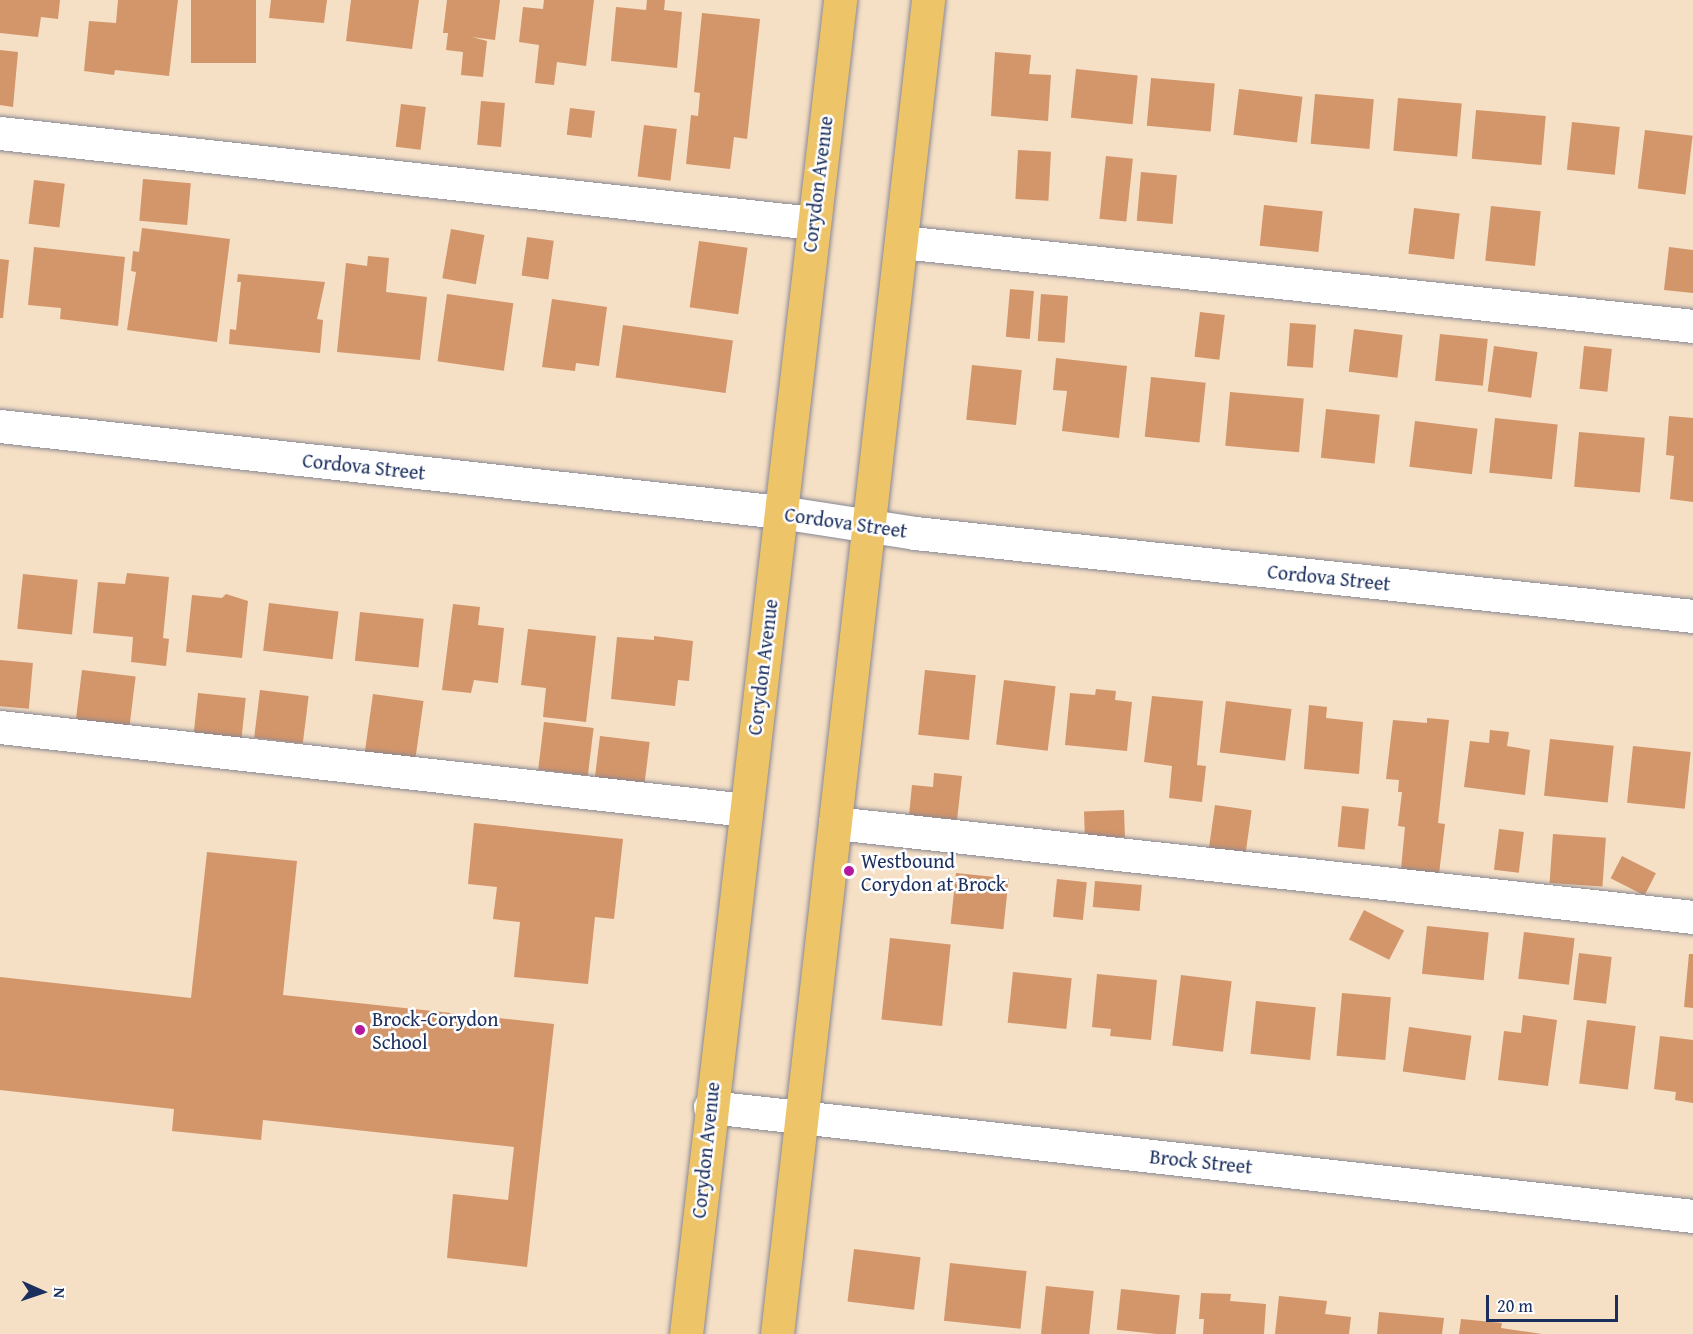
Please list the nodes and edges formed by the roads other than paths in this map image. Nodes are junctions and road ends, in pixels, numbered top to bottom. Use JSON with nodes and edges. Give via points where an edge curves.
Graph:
{"nodes":[{"id":1,"x":840,"y":0,"type":"edge"},
{"id":2,"x":928,"y":0,"type":"edge"},
{"id":3,"x":0,"y":133,"type":"edge"},
{"id":4,"x":812,"y":223,"type":"junction"},
{"id":5,"x":902,"y":242,"type":"junction"},
{"id":6,"x":1693,"y":326,"type":"edge"},
{"id":7,"x":0,"y":426,"type":"edge"},
{"id":8,"x":780,"y":512,"type":"junction"},
{"id":9,"x":869,"y":527,"type":"junction"},
{"id":10,"x":1693,"y":616,"type":"edge"},
{"id":11,"x":0,"y":728,"type":"edge"},
{"id":12,"x":746,"y":810,"type":"junction"},
{"id":13,"x":835,"y":823,"type":"junction"},
{"id":14,"x":1693,"y":917,"type":"edge"},
{"id":15,"x":710,"y":1107,"type":"junction"},
{"id":16,"x":801,"y":1117,"type":"junction"},
{"id":17,"x":1693,"y":1216,"type":"edge"},
{"id":18,"x":686,"y":1334,"type":"edge"},
{"id":19,"x":777,"y":1334,"type":"edge"}],
"edges":[{"from":1,"to":4,"type":"main road","name":"Corydon Avenue"},
{"from":2,"to":5,"type":"main road"},
{"from":3,"to":4,"type":"street"},
{"from":4,"to":8,"type":"main road","name":"Corydon Avenue"},
{"from":5,"to":6,"type":"street"},
{"from":5,"to":9,"type":"main road"},
{"from":7,"to":8,"type":"street","name":"Cordova Street"},
{"from":8,"to":9,"type":"street","name":"Cordova Street"},
{"from":8,"to":12,"type":"main road","name":"Corydon Avenue"},
{"from":9,"to":10,"type":"street","name":"Cordova Street"},
{"from":9,"to":13,"type":"main road"},
{"from":11,"to":12,"type":"street"},
{"from":12,"to":15,"type":"main road","name":"Corydon Avenue"},
{"from":13,"to":14,"type":"street"},
{"from":13,"to":16,"type":"main road"},
{"from":15,"to":16,"type":"street","name":"Brock Street"},
{"from":15,"to":18,"type":"main road","name":"Corydon Avenue"},
{"from":16,"to":17,"type":"street","name":"Brock Street"},
{"from":16,"to":19,"type":"main road"}]}
